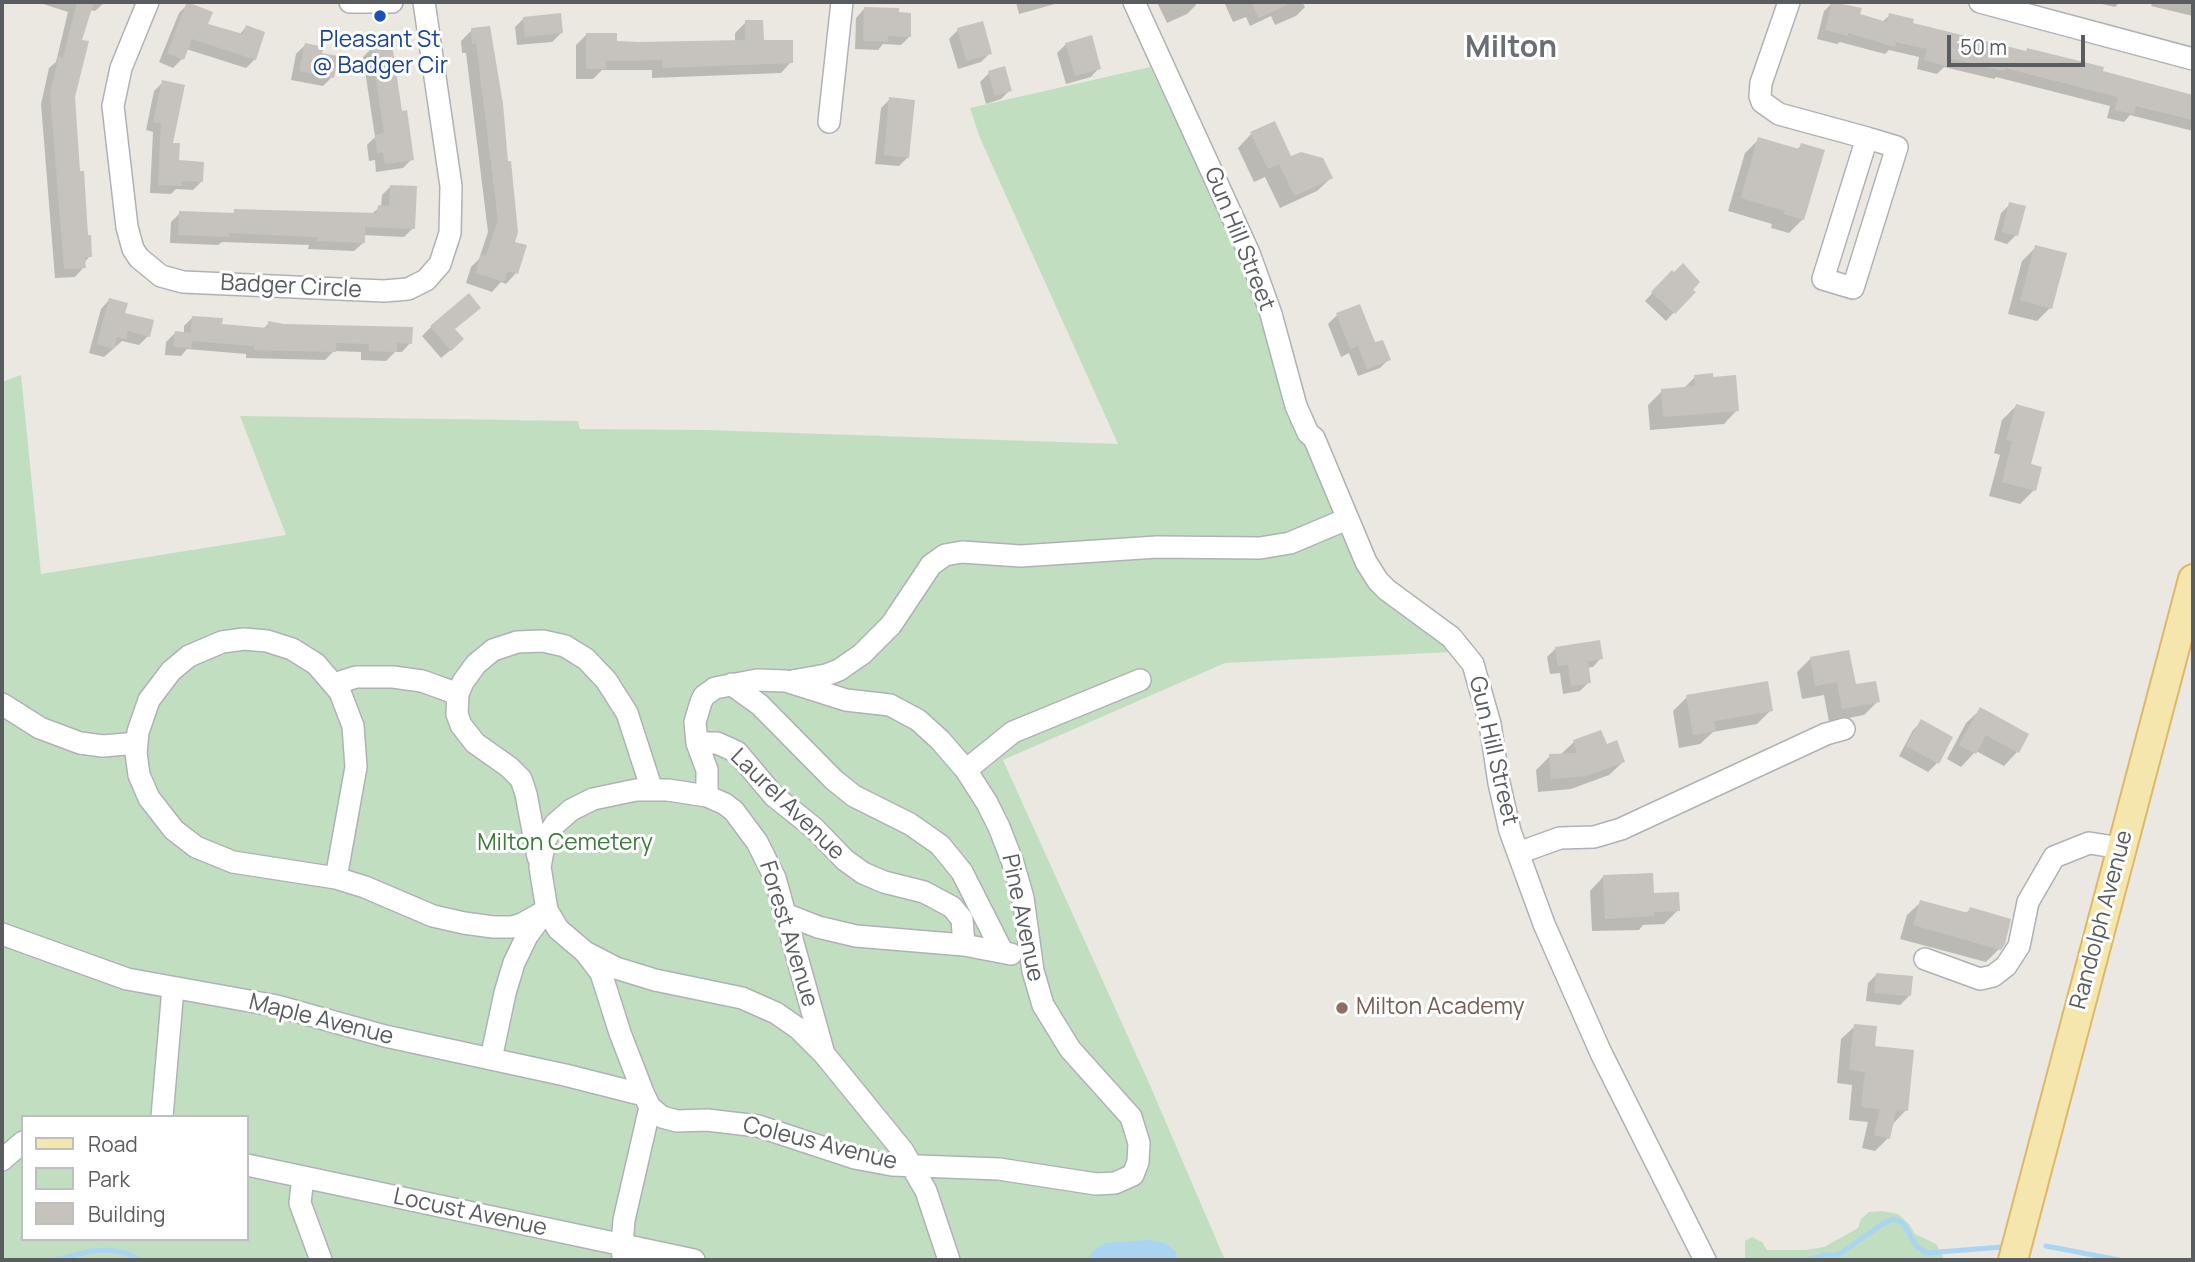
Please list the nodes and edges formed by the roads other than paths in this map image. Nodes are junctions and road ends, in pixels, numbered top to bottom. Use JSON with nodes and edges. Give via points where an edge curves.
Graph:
{"nodes":[{"id":1,"x":148,"y":2,"type":"edge"},
{"id":2,"x":350,"y":2,"type":"edge"},
{"id":3,"x":392,"y":2,"type":"edge"},
{"id":4,"x":424,"y":2,"type":"edge"},
{"id":5,"x":842,"y":2,"type":"edge"},
{"id":6,"x":1134,"y":2,"type":"edge"},
{"id":7,"x":1789,"y":2,"type":"edge"},
{"id":8,"x":1980,"y":2,"type":"edge"},
{"id":9,"x":2193,"y":59,"type":"edge"},
{"id":10,"x":829,"y":122,"type":"dead end"},
{"id":11,"x":1867,"y":138,"type":"junction"},
{"id":12,"x":1348,"y":519,"type":"junction"},
{"id":13,"x":2193,"y":579,"type":"edge"},
{"id":14,"x":1140,"y":680,"type":"dead end"},
{"id":15,"x":786,"y":681,"type":"junction"},
{"id":16,"x":334,"y":684,"type":"junction"},
{"id":17,"x":731,"y":684,"type":"junction"},
{"id":18,"x":458,"y":694,"type":"junction"},
{"id":19,"x":2,"y":704,"type":"edge"},
{"id":20,"x":1844,"y":729,"type":"dead end"},
{"id":21,"x":137,"y":743,"type":"junction"},
{"id":22,"x":697,"y":743,"type":"junction"},
{"id":23,"x":966,"y":770,"type":"junction"},
{"id":24,"x":652,"y":790,"type":"junction"},
{"id":25,"x":707,"y":796,"type":"junction"},
{"id":26,"x":2121,"y":848,"type":"junction"},
{"id":27,"x":1518,"y":853,"type":"junction"},
{"id":28,"x":540,"y":867,"type":"junction"},
{"id":29,"x":335,"y":878,"type":"junction"},
{"id":30,"x":968,"y":909,"type":"junction"},
{"id":31,"x":547,"y":910,"type":"junction"},
{"id":32,"x":785,"y":914,"type":"junction"},
{"id":33,"x":2,"y":934,"type":"edge"},
{"id":34,"x":964,"y":945,"type":"junction"},
{"id":35,"x":1002,"y":951,"type":"junction"},
{"id":36,"x":585,"y":952,"type":"junction"},
{"id":37,"x":1031,"y":958,"type":"junction"},
{"id":38,"x":1925,"y":959,"type":"dead end"},
{"id":39,"x":173,"y":988,"type":"junction"},
{"id":40,"x":824,"y":1054,"type":"junction"},
{"id":41,"x":491,"y":1059,"type":"junction"},
{"id":42,"x":647,"y":1101,"type":"junction"},
{"id":43,"x":162,"y":1115,"type":"edge"},
{"id":44,"x":21,"y":1144,"type":"edge"},
{"id":45,"x":2,"y":1160,"type":"edge"},
{"id":46,"x":248,"y":1165,"type":"edge"},
{"id":47,"x":913,"y":1167,"type":"junction"},
{"id":48,"x":303,"y":1177,"type":"junction"},
{"id":49,"x":623,"y":1253,"type":"edge"},
{"id":50,"x":321,"y":1260,"type":"edge"},
{"id":51,"x":694,"y":1260,"type":"edge"},
{"id":52,"x":949,"y":1260,"type":"edge"},
{"id":53,"x":1705,"y":1260,"type":"edge"},
{"id":54,"x":2013,"y":1260,"type":"edge"}],
"edges":[{"from":1,"to":4,"type":"street","name":"Badger Circle","via":[[121,68],[113,106],[127,228],[139,258],[161,276],[183,282],[384,291],[408,289],[426,280],[440,264],[450,233],[452,186]]},
{"from":2,"to":3,"type":"street"},
{"from":5,"to":10,"type":"street"},
{"from":6,"to":12,"type":"street","name":"Gun Hill Street","via":[[1245,243],[1296,406]]},
{"from":7,"to":11,"type":"street","via":[[1761,83],[1762,102],[1779,114]]},
{"from":8,"to":9,"type":"street"},
{"from":11,"to":11,"type":"street","via":[[1822,279],[1853,288],[1897,147]]},
{"from":12,"to":15,"type":"street","via":[[1290,543],[1259,548],[945,555],[930,565],[891,625],[862,654],[826,675]]},
{"from":12,"to":27,"type":"street","name":"Gun Hill Street","via":[[1378,581],[1451,637],[1473,664],[1487,708],[1502,801]]},
{"from":13,"to":26,"type":"main road","name":"Randolph Avenue"},
{"from":14,"to":23,"type":"street","via":[[1013,732]]},
{"from":15,"to":17,"type":"street","name":"Pine Avenue"},
{"from":15,"to":23,"type":"street","name":"Pine Avenue","via":[[846,700],[899,708],[930,731]]},
{"from":16,"to":18,"type":"street","via":[[356,677],[393,677]]},
{"from":16,"to":21,"type":"street","via":[[316,664],[292,649],[244,639],[211,646],[180,663],[163,680],[144,711]]},
{"from":16,"to":29,"type":"street","via":[[353,726],[356,752],[354,789]]},
{"from":17,"to":22,"type":"street","name":"Pine Avenue","via":[[704,696],[695,722]]},
{"from":17,"to":30,"type":"street","via":[[766,710],[854,796],[940,845],[962,872]]},
{"from":18,"to":24,"type":"street","via":[[475,664],[505,645],[542,641],[575,652],[596,667],[621,702]]},
{"from":18,"to":28,"type":"street","via":[[457,714],[467,734],[521,779]]},
{"from":19,"to":21,"type":"street","via":[[66,739],[92,745]]},
{"from":20,"to":27,"type":"street","via":[[1609,834],[1560,838]]},
{"from":21,"to":29,"type":"street","via":[[139,775],[149,798],[174,830],[196,847],[233,862]]},
{"from":22,"to":25,"type":"street","name":"Pine Avenue","via":[[707,770]]},
{"from":22,"to":30,"type":"street","name":"Laurel Avenue","via":[[717,743],[737,752],[774,796],[863,873]]},
{"from":23,"to":37,"type":"street","name":"Pine Avenue","via":[[993,814],[1013,863]]},
{"from":24,"to":25,"type":"street"},
{"from":24,"to":28,"type":"street","via":[[606,795],[562,816],[545,839]]},
{"from":25,"to":32,"type":"street","name":"Forest Avenue","via":[[733,811],[757,842],[775,878]]},
{"from":26,"to":38,"type":"street","via":[[2089,842],[2054,857],[2028,902],[2020,946],[1993,976],[1980,979]]},
{"from":26,"to":54,"type":"main road","name":"Randolph Avenue"},
{"from":27,"to":53,"type":"street","name":"Gun Hill Street","via":[[1582,1012]]},
{"from":28,"to":31,"type":"street"},
{"from":29,"to":31,"type":"street","via":[[433,916],[479,926],[512,927]]},
{"from":30,"to":34,"type":"street"},
{"from":30,"to":35,"type":"street"},
{"from":31,"to":36,"type":"street","via":[[558,929]]},
{"from":31,"to":41,"type":"street","via":[[514,963]]},
{"from":32,"to":34,"type":"street","via":[[856,936]]},
{"from":32,"to":40,"type":"street","name":"Forest Avenue"},
{"from":33,"to":39,"type":"street","name":"Maple Avenue","via":[[107,973]]},
{"from":34,"to":35,"type":"street"},
{"from":35,"to":37,"type":"street"},
{"from":36,"to":40,"type":"street","via":[[642,977],[752,1002],[799,1029]]},
{"from":36,"to":42,"type":"street","via":[[601,973]]},
{"from":37,"to":47,"type":"street","name":"Pine Avenue","via":[[1038,995],[1055,1027],[1135,1125],[1139,1143],[1133,1175],[1115,1183],[1096,1184],[999,1169]]},
{"from":39,"to":41,"type":"street","name":"Maple Avenue","via":[[277,1006]]},
{"from":39,"to":43,"type":"street"},
{"from":40,"to":47,"type":"street"},
{"from":41,"to":42,"type":"street","name":"Maple Avenue","via":[[565,1075]]},
{"from":42,"to":47,"type":"street","name":"Coleus Avenue","via":[[655,1113],[669,1120],[758,1126],[855,1158]]},
{"from":42,"to":49,"type":"street","via":[[624,1220]]},
{"from":44,"to":45,"type":"street"},
{"from":46,"to":48,"type":"street","name":"Locust Avenue"},
{"from":47,"to":52,"type":"street"},
{"from":48,"to":49,"type":"street","name":"Locust Avenue"},
{"from":48,"to":50,"type":"street","via":[[300,1203]]},
{"from":49,"to":51,"type":"street","name":"Locust Avenue"}]}
